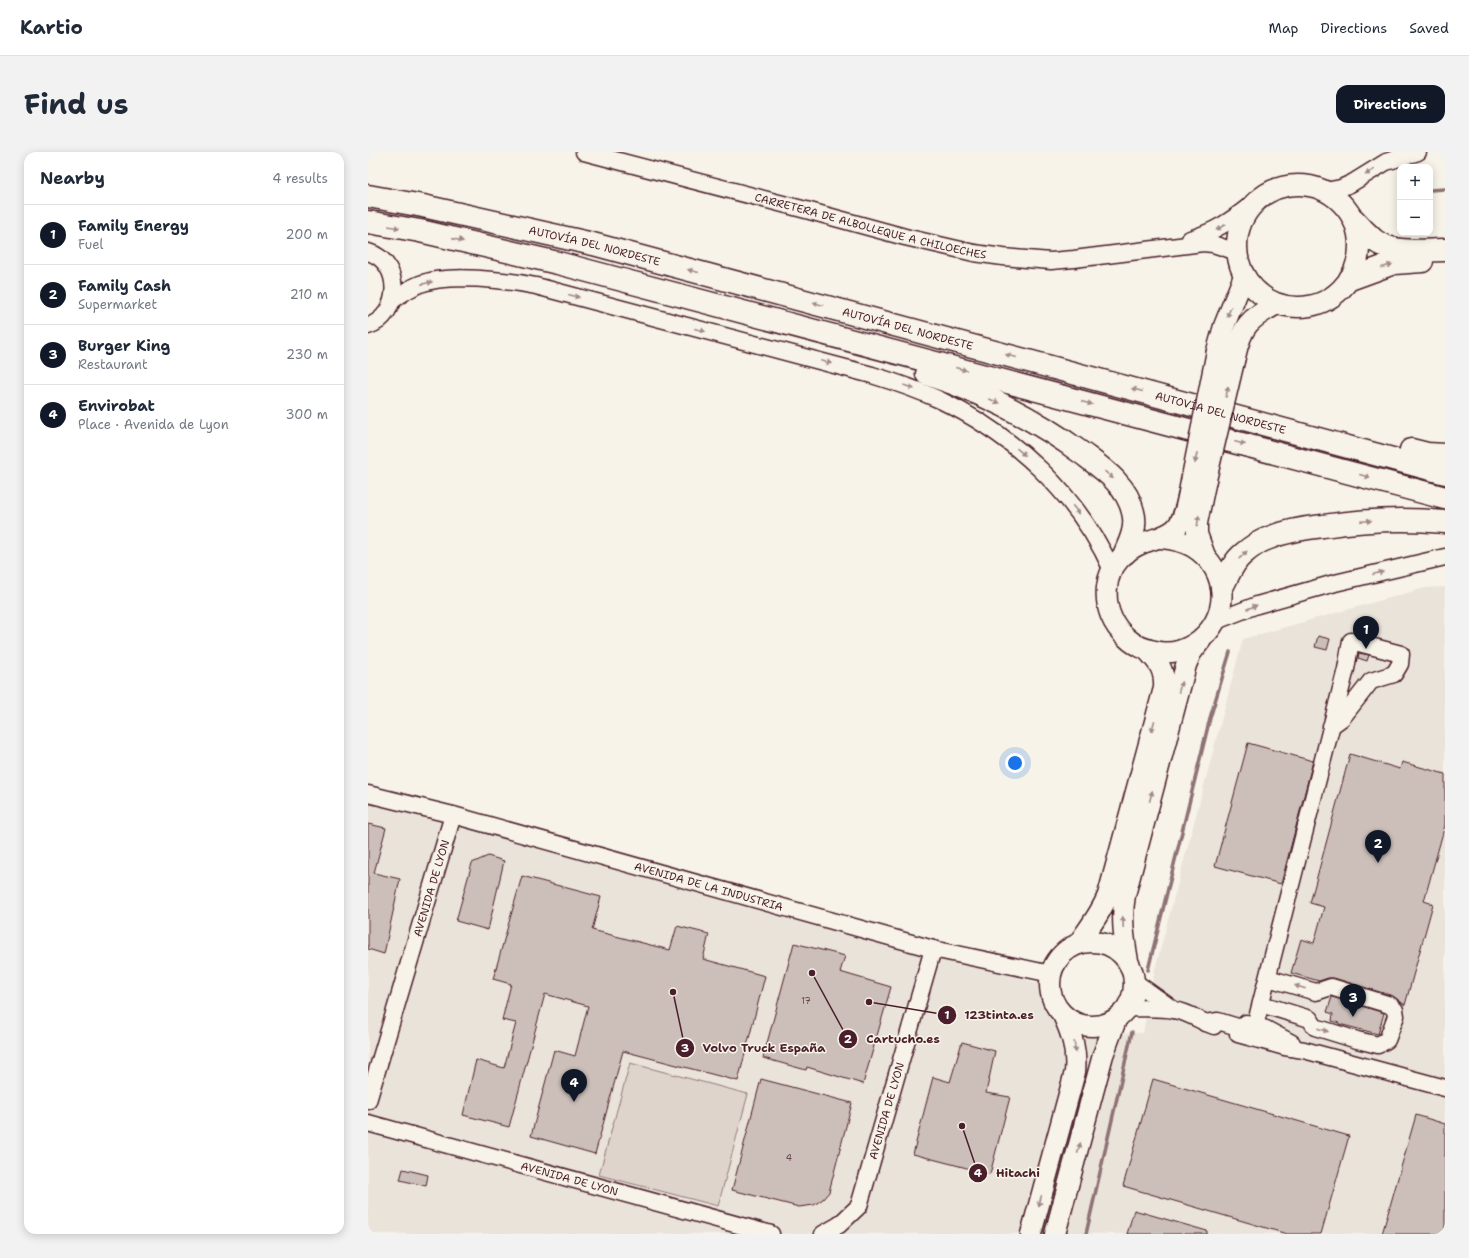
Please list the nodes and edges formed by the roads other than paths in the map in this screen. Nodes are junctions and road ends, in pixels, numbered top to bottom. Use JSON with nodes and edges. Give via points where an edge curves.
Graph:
{"nodes":[{"id":1,"x":584,"y":152,"type":"edge"},
{"id":2,"x":1418,"y":152,"type":"edge"},
{"id":3,"x":1326,"y":191,"type":"junction"},
{"id":4,"x":368,"y":196,"type":"edge"},
{"id":5,"x":1252,"y":204,"type":"junction"},
{"id":6,"x":1354,"y":220,"type":"junction"},
{"id":7,"x":368,"y":222,"type":"edge"},
{"id":8,"x":1161,"y":248,"type":"junction"},
{"id":9,"x":1445,"y":250,"type":"edge"},
{"id":10,"x":368,"y":252,"type":"edge"},
{"id":11,"x":1237,"y":252,"type":"junction"},
{"id":12,"x":1445,"y":262,"type":"edge"},
{"id":13,"x":558,"y":263,"type":"junction"},
{"id":14,"x":1244,"y":276,"type":"junction"},
{"id":15,"x":1350,"y":279,"type":"junction"},
{"id":16,"x":393,"y":300,"type":"junction"},
{"id":17,"x":1277,"y":304,"type":"junction"},
{"id":18,"x":368,"y":326,"type":"edge"},
{"id":19,"x":1226,"y":354,"type":"junction"},
{"id":20,"x":1264,"y":424,"type":"junction"},
{"id":21,"x":1445,"y":455,"type":"edge"},
{"id":22,"x":1445,"y":472,"type":"edge"},
{"id":23,"x":1198,"y":483,"type":"junction"},
{"id":24,"x":1445,"y":498,"type":"edge"},
{"id":25,"x":1445,"y":522,"type":"edge"},
{"id":26,"x":1161,"y":538,"type":"junction"},
{"id":27,"x":1125,"y":553,"type":"junction"},
{"id":28,"x":1205,"y":556,"type":"junction"},
{"id":29,"x":1445,"y":557,"type":"edge"},
{"id":30,"x":1112,"y":570,"type":"junction"},
{"id":31,"x":1222,"y":587,"type":"junction"},
{"id":32,"x":1216,"y":621,"type":"junction"},
{"id":33,"x":1203,"y":638,"type":"junction"},
{"id":34,"x":1147,"y":650,"type":"junction"},
{"id":35,"x":1331,"y":726,"type":"junction"},
{"id":36,"x":368,"y":794,"type":"edge"},
{"id":37,"x":453,"y":815,"type":"junction"},
{"id":38,"x":1078,"y":944,"type":"junction"},
{"id":39,"x":933,"y":949,"type":"junction"},
{"id":40,"x":1128,"y":961,"type":"junction"},
{"id":41,"x":1051,"y":974,"type":"junction"},
{"id":42,"x":1274,"y":979,"type":"junction"},
{"id":43,"x":1135,"y":982,"type":"junction"},
{"id":44,"x":1261,"y":1004,"type":"junction"},
{"id":45,"x":1277,"y":1008,"type":"junction"},
{"id":46,"x":1182,"y":1012,"type":"junction"},
{"id":47,"x":1122,"y":1014,"type":"junction"},
{"id":48,"x":1063,"y":1015,"type":"junction"},
{"id":49,"x":1205,"y":1023,"type":"junction"},
{"id":50,"x":1255,"y":1026,"type":"junction"},
{"id":51,"x":1304,"y":1050,"type":"junction"},
{"id":52,"x":1445,"y":1088,"type":"edge"},
{"id":53,"x":368,"y":1100,"type":"edge"},
{"id":54,"x":368,"y":1123,"type":"edge"},
{"id":55,"x":771,"y":1234,"type":"edge"},
{"id":56,"x":823,"y":1234,"type":"edge"},
{"id":57,"x":1031,"y":1234,"type":"edge"},
{"id":58,"x":1055,"y":1234,"type":"edge"}],
"edges":[{"from":1,"to":8,"type":"street","name":"CARRETERA DE ALBOLLEQUE A CHILOECHES","via":[[974,253],[1051,261]]},
{"from":2,"to":3,"type":"street","one_way":true,"via":[[1386,162],[1352,183]]},
{"from":3,"to":5,"type":"main road","via":[[1293,184],[1264,194]]},
{"from":3,"to":6,"type":"main road","via":[[1346,207]]},
{"from":20,"to":4,"type":"highway","name":"AUTOVÍA DEL NORDESTE","one_way":true,"via":[[593,244]]},
{"from":5,"to":8,"type":"street","name":"CARRETERA DE ALBOLLEQUE A CHILOECHES","one_way":true,"via":[[1216,230]]},
{"from":5,"to":11,"type":"main road","via":[[1243,217],[1238,232]]},
{"from":6,"to":9,"type":"highway","via":[[1374,240],[1388,248]]},
{"from":6,"to":15,"type":"main road","via":[[1359,240],[1358,260]]},
{"from":7,"to":13,"type":"highway","one_way":true,"via":[[420,231]]},
{"from":8,"to":11,"type":"street","name":"CARRETERA DE ALBOLLEQUE A CHILOECHES","via":[[1202,243]]},
{"from":10,"to":16,"type":"street","via":[[383,262],[391,273],[394,286]]},
{"from":11,"to":14,"type":"main road"},
{"from":15,"to":12,"type":"highway","one_way":true,"via":[[1394,264]]},
{"from":13,"to":24,"type":"highway","one_way":true},
{"from":13,"to":27,"type":"highway","one_way":true,"via":[[671,304],[922,372],[1005,405],[1078,450],[1123,489],[1133,512],[1134,523],[1132,538]]},
{"from":14,"to":17,"type":"main road","via":[[1253,288]]},
{"from":14,"to":19,"type":"main road","one_way":true,"via":[[1224,326]]},
{"from":15,"to":17,"type":"main road","via":[[1336,294],[1318,304],[1298,308]]},
{"from":16,"to":18,"type":"street","via":[[381,318]]},
{"from":16,"to":30,"type":"street","one_way":true,"via":[[428,282],[475,279],[515,282],[872,374],[920,391],[980,422],[1035,464],[1082,517],[1096,537]]},
{"from":17,"to":19,"type":"main road","via":[[1258,314],[1242,330],[1238,341]]},
{"from":19,"to":23,"type":"main road","bridge":true},
{"from":20,"to":21,"type":"highway","via":[[1314,425],[1427,454]]},
{"from":20,"to":22,"type":"highway","name":"AUTOVÍA DEL NORDESTE"},
{"from":23,"to":26,"type":"main road","via":[[1176,528]]},
{"from":28,"to":23,"type":"main road","one_way":true,"via":[[1197,534]]},
{"from":31,"to":25,"type":"highway","one_way":true,"via":[[1242,555],[1268,538],[1293,530],[1352,522]]},
{"from":26,"to":27,"type":"main road","via":[[1143,543]]},
{"from":26,"to":28,"type":"main road","via":[[1178,540]]},
{"from":27,"to":30,"type":"main road"},
{"from":28,"to":31,"type":"main road","via":[[1215,569]]},
{"from":32,"to":29,"type":"street","one_way":true,"via":[[1257,605]]},
{"from":30,"to":34,"type":"main road","via":[[1107,585],[1107,602],[1111,618],[1120,632],[1132,643]]},
{"from":31,"to":32,"type":"main road","via":[[1221,608]]},
{"from":32,"to":33,"type":"main road"},
{"from":33,"to":34,"type":"main road","via":[[1186,649],[1167,653]]},
{"from":40,"to":33,"type":"main road","one_way":true,"via":[[1122,923],[1125,895],[1186,665],[1191,653]]},
{"from":34,"to":38,"type":"main road","one_way":true,"via":[[1162,669],[1164,688],[1108,895],[1104,906]]},
{"from":35,"to":35,"type":"street","via":[[1342,718],[1371,681],[1394,674],[1400,664],[1401,654],[1351,641]]},
{"from":35,"to":42,"type":"street"},
{"from":36,"to":37,"type":"street","name":"AVENIDA DE LA INDUSTRIA"},
{"from":37,"to":39,"type":"street","name":"AVENIDA DE LA INDUSTRIA"},
{"from":37,"to":53,"type":"street","name":"AVENIDA DE LYON"},
{"from":38,"to":40,"type":"main road","via":[[1100,942],[1121,952]]},
{"from":38,"to":41,"type":"main road","via":[[1061,955]]},
{"from":39,"to":41,"type":"street","name":"AVENIDA DE LA INDUSTRIA"},
{"from":39,"to":56,"type":"street","name":"AVENIDA DE LYON","via":[[859,1206],[839,1225]]},
{"from":40,"to":43,"type":"main road"},
{"from":41,"to":48,"type":"main road","via":[[1050,988],[1054,1002]]},
{"from":42,"to":44,"type":"street"},
{"from":42,"to":45,"type":"street","via":[[1274,999]]},
{"from":45,"to":42,"type":"street","one_way":true,"via":[[1310,1019],[1315,1027],[1378,1045],[1387,1040],[1396,1016],[1390,1005],[1366,997],[1331,987],[1316,992]]},
{"from":43,"to":46,"type":"street"},
{"from":43,"to":47,"type":"main road","via":[[1132,999]]},
{"from":44,"to":45,"type":"street"},
{"from":44,"to":50,"type":"street"},
{"from":46,"to":47,"type":"street"},
{"from":46,"to":49,"type":"street"},
{"from":46,"to":50,"type":"street","via":[[1215,1015]]},
{"from":47,"to":48,"type":"main road","via":[[1103,1025],[1088,1026],[1074,1023]]},
{"from":58,"to":47,"type":"main road","one_way":true,"via":[[1103,1055]]},
{"from":48,"to":57,"type":"main road","one_way":true,"via":[[1070,1029],[1076,1061]]},
{"from":49,"to":50,"type":"street","via":[[1218,1021],[1251,1031]]},
{"from":49,"to":51,"type":"street","via":[[1262,1042]]},
{"from":50,"to":51,"type":"street","via":[[1266,1029]]},
{"from":51,"to":52,"type":"street"},
{"from":54,"to":55,"type":"street","name":"AVENIDA DE LYON"}]}
